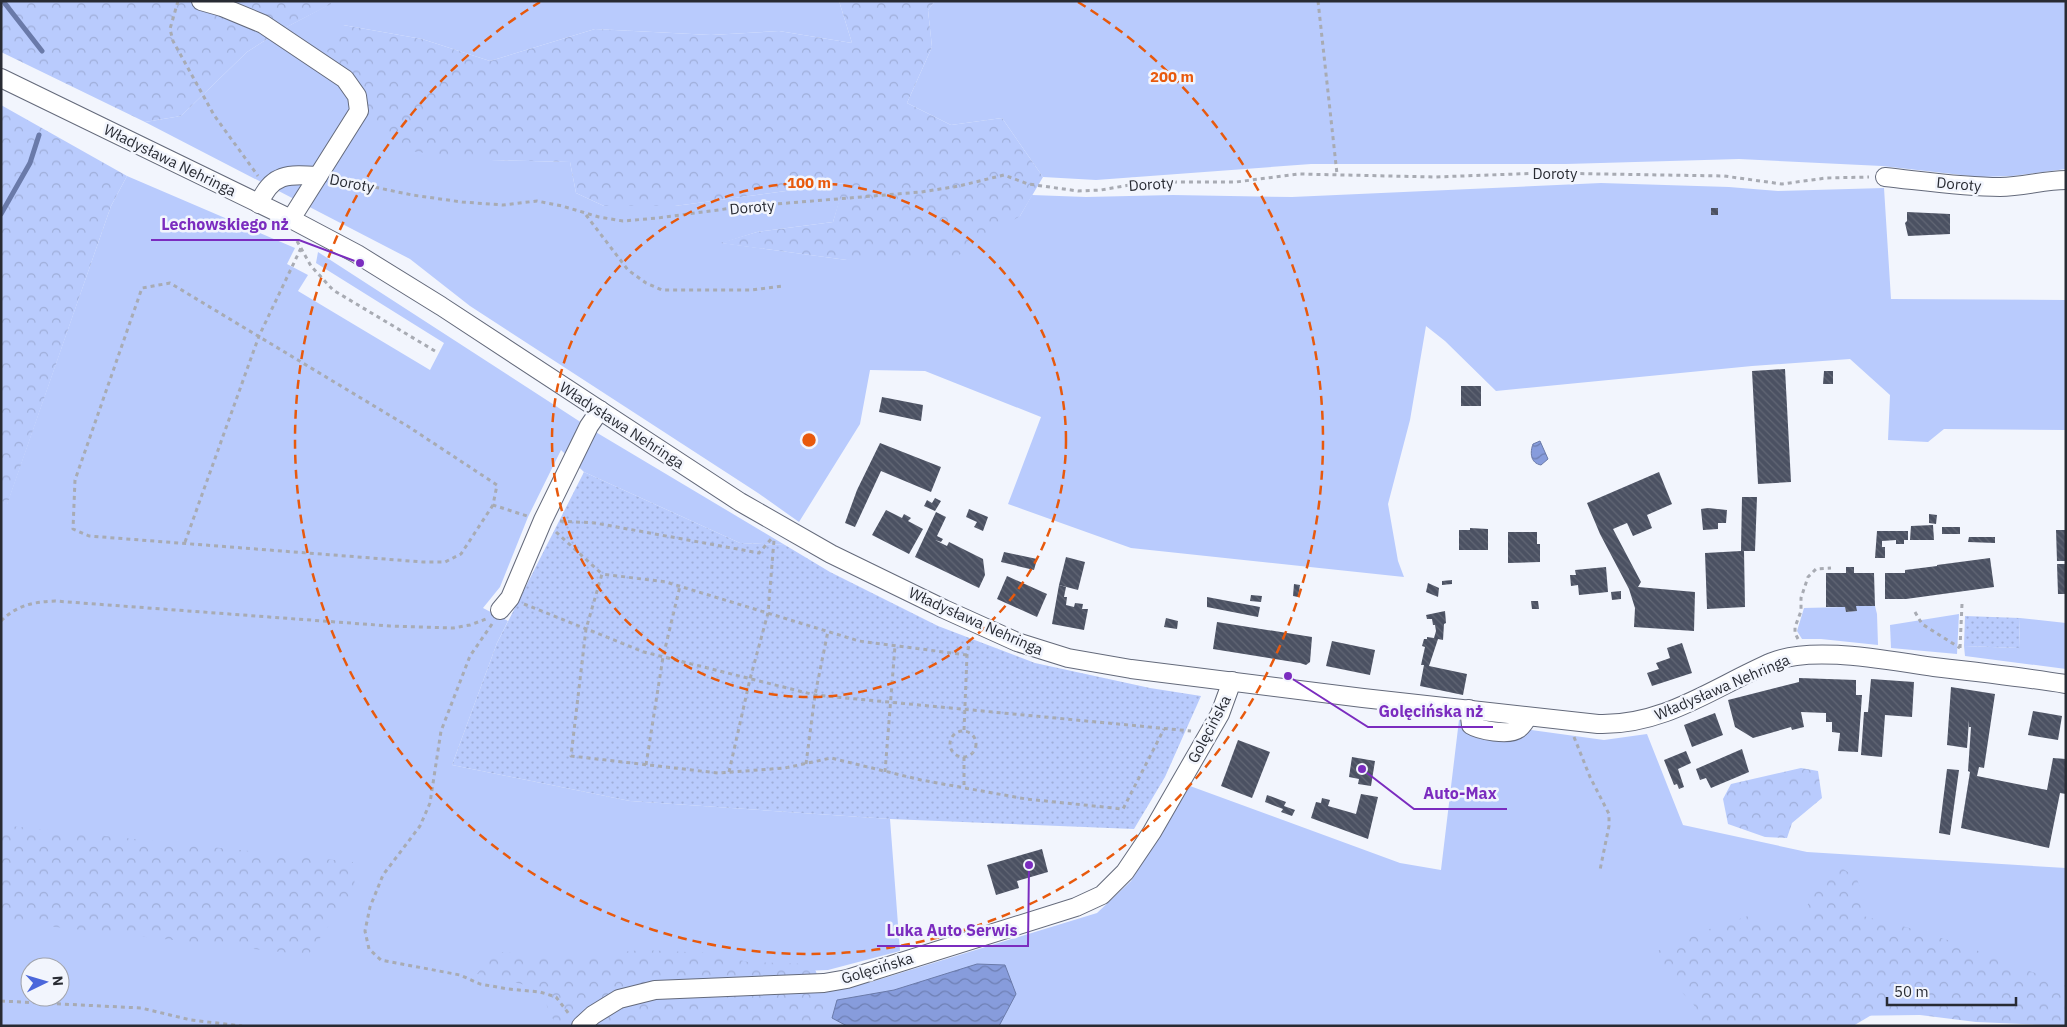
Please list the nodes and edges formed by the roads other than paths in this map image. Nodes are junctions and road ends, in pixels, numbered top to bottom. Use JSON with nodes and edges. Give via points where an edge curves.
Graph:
{"nodes":[{"id":1,"x":201,"y":1,"type":"edge"},
{"id":2,"x":1,"y":78,"type":"edge"},
{"id":3,"x":318,"y":176,"type":"junction"},
{"id":4,"x":1885,"y":177,"type":"road end"},
{"id":5,"x":2066,"y":180,"type":"edge"},
{"id":6,"x":262,"y":196,"type":"junction"},
{"id":7,"x":291,"y":219,"type":"junction"},
{"id":8,"x":600,"y":410,"type":"junction"},
{"id":9,"x":505,"y":604,"type":"road end"},
{"id":10,"x":1232,"y":681,"type":"junction"},
{"id":11,"x":2066,"y":684,"type":"edge"},
{"id":12,"x":577,"y":1023,"type":"edge"}],
"edges":[{"from":1,"to":3,"type":"street","via":[[263,24],[345,79],[357,96],[359,111]]},
{"from":2,"to":6,"type":"street","name":"Władysława Nehringa"},
{"from":3,"to":6,"type":"street","name":"Doroty","via":[[296,174],[276,180]]},
{"from":3,"to":7,"type":"street"},
{"from":4,"to":5,"type":"street","name":"Doroty","via":[[1982,187]]},
{"from":6,"to":7,"type":"street","name":"Władysława Nehringa"},
{"from":7,"to":8,"type":"street","name":"Władysława Nehringa","via":[[391,274]]},
{"from":8,"to":9,"type":"street","via":[[536,518]]},
{"from":8,"to":10,"type":"street","name":"Władysława Nehringa","via":[[788,531],[1002,636],[1046,652],[1093,663]]},
{"from":10,"to":11,"type":"street","name":"Władysława Nehringa","via":[[1528,717],[1616,724],[1649,718],[1699,698],[1772,662],[1805,654],[1882,660]]},
{"from":10,"to":12,"type":"street","name":"Golęcińska","via":[[1224,706],[1152,832],[1125,872],[1102,894],[1076,907],[847,979],[824,983],[655,990],[619,999]]}]}
